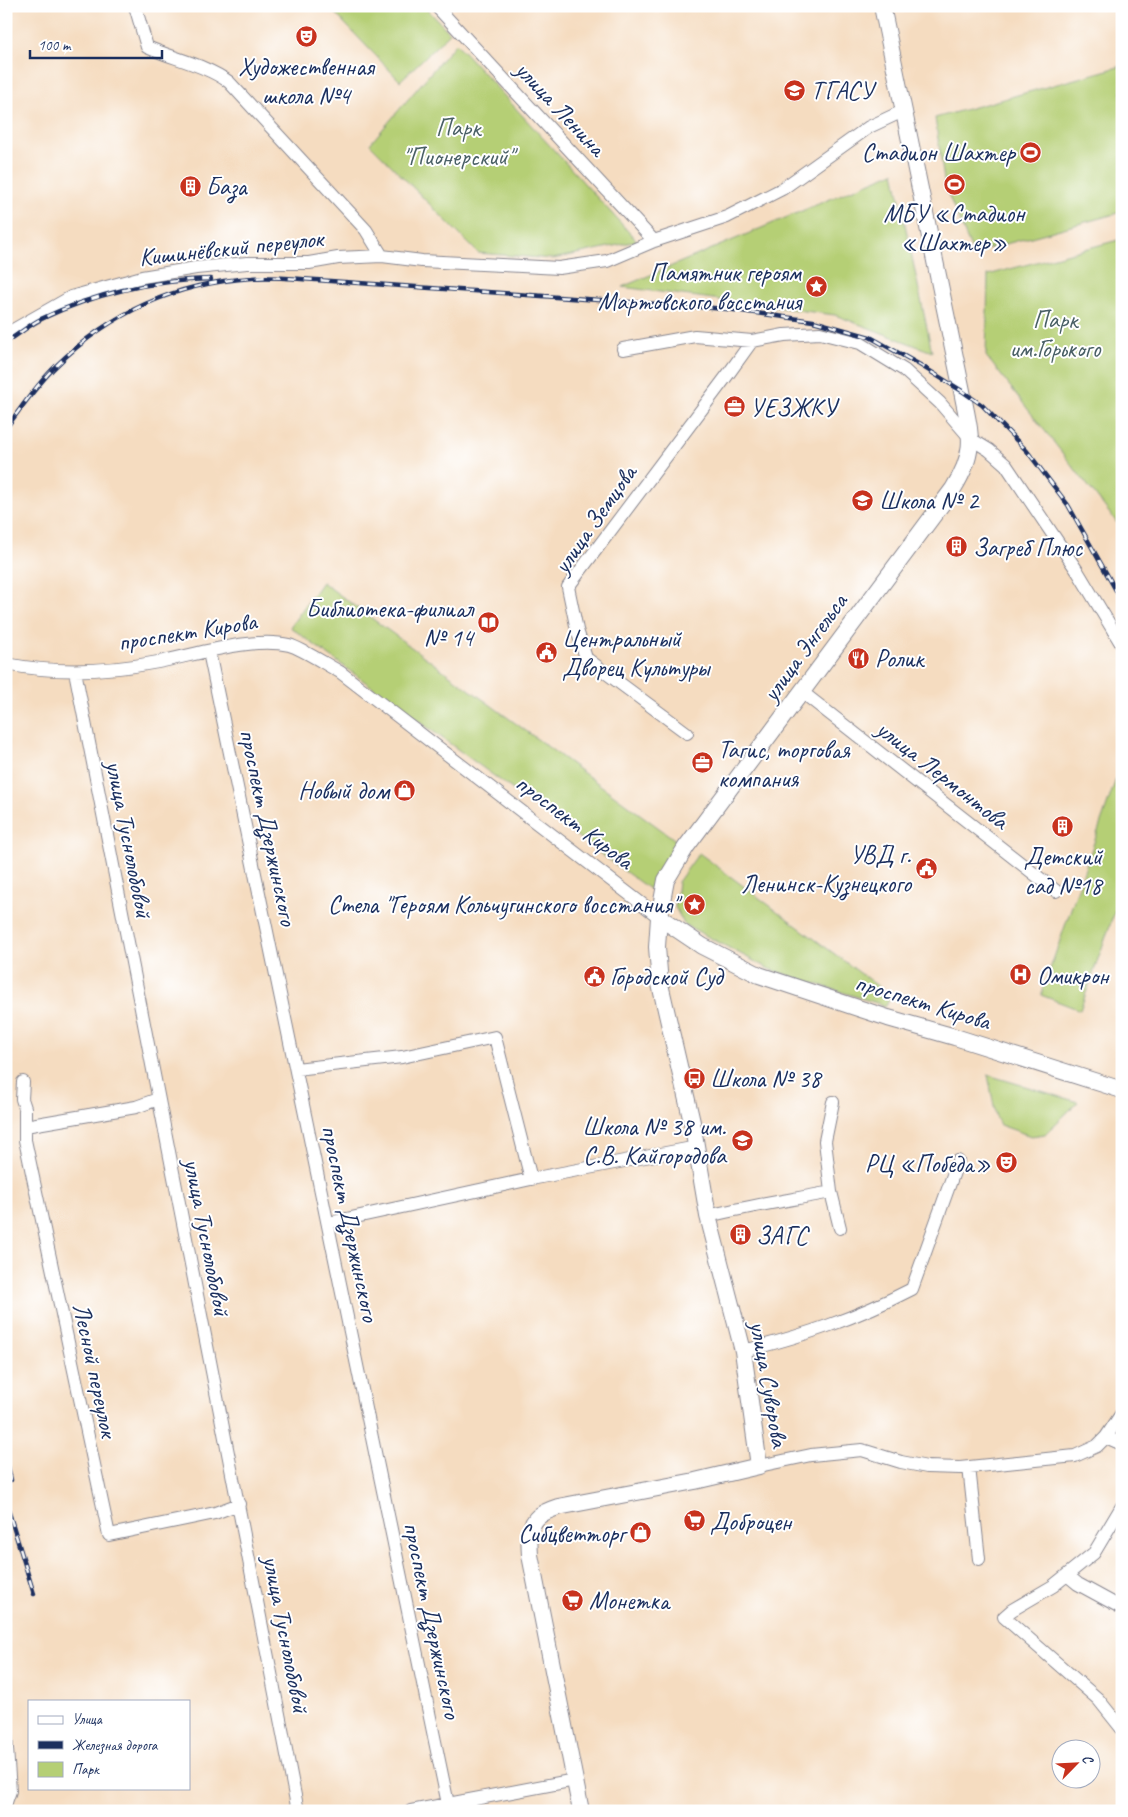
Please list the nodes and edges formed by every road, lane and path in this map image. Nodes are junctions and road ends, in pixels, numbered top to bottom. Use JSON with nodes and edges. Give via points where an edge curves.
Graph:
{"nodes":[{"id":1,"x":135,"y":6,"type":"edge"},
{"id":2,"x":436,"y":6,"type":"edge"},
{"id":3,"x":882,"y":6,"type":"edge"},
{"id":4,"x":903,"y":110,"type":"junction"},
{"id":5,"x":654,"y":241,"type":"junction"},
{"id":6,"x":382,"y":256,"type":"junction"},
{"id":7,"x":6,"y":334,"type":"edge"},
{"id":8,"x":752,"y":341,"type":"junction"},
{"id":9,"x":622,"y":349,"type":"dead end"},
{"id":10,"x":971,"y":439,"type":"junction"},
{"id":11,"x":1122,"y":645,"type":"edge"},
{"id":12,"x":209,"y":652,"type":"junction"},
{"id":13,"x":6,"y":664,"type":"edge"},
{"id":14,"x":75,"y":671,"type":"junction"},
{"id":15,"x":802,"y":692,"type":"junction"},
{"id":16,"x":687,"y":733,"type":"dead end"},
{"id":17,"x":666,"y":880,"type":"joint"},
{"id":18,"x":1056,"y":891,"type":"dead end"},
{"id":19,"x":659,"y":916,"type":"junction"},
{"id":20,"x":296,"y":1069,"type":"junction"},
{"id":21,"x":23,"y":1082,"type":"dead end"},
{"id":22,"x":1122,"y":1090,"type":"edge"},
{"id":23,"x":158,"y":1099,"type":"junction"},
{"id":24,"x":833,"y":1102,"type":"dead end"},
{"id":25,"x":25,"y":1126,"type":"junction"},
{"id":26,"x":697,"y":1147,"type":"junction"},
{"id":27,"x":958,"y":1161,"type":"dead end"},
{"id":28,"x":530,"y":1179,"type":"junction"},
{"id":29,"x":831,"y":1192,"type":"junction"},
{"id":30,"x":708,"y":1216,"type":"junction"},
{"id":31,"x":328,"y":1224,"type":"junction"},
{"id":32,"x":840,"y":1228,"type":"dead end"},
{"id":33,"x":743,"y":1351,"type":"junction"},
{"id":34,"x":1122,"y":1413,"type":"edge"},
{"id":35,"x":1106,"y":1437,"type":"junction"},
{"id":36,"x":1122,"y":1444,"type":"edge"},
{"id":37,"x":759,"y":1466,"type":"junction"},
{"id":38,"x":969,"y":1467,"type":"junction"},
{"id":39,"x":239,"y":1504,"type":"junction"},
{"id":40,"x":1122,"y":1506,"type":"edge"},
{"id":41,"x":979,"y":1559,"type":"dead end"},
{"id":42,"x":1067,"y":1575,"type":"junction"},
{"id":43,"x":1122,"y":1608,"type":"edge"},
{"id":44,"x":1122,"y":1728,"type":"edge"},
{"id":45,"x":6,"y":1734,"type":"edge"},
{"id":46,"x":574,"y":1780,"type":"junction"},
{"id":47,"x":8,"y":1795,"type":"edge"},
{"id":48,"x":448,"y":1804,"type":"junction"},
{"id":49,"x":298,"y":1811,"type":"edge"},
{"id":50,"x":410,"y":1811,"type":"edge"},
{"id":51,"x":581,"y":1811,"type":"edge"}],
"edges":[{"from":1,"to":6,"type":"street","via":[[147,47],[218,74],[229,82],[366,230]]},
{"from":2,"to":5,"type":"street","name":"улица Ленина"},
{"from":3,"to":4,"type":"main road"},
{"from":4,"to":5,"type":"street","name":"Кишинёвский переулок","via":[[856,136],[782,189],[727,217]]},
{"from":4,"to":10,"type":"main road"},
{"from":5,"to":6,"type":"street","name":"Кишинёвский переулок","via":[[607,261],[559,268]]},
{"from":6,"to":7,"type":"street","name":"Кишинёвский переулок","via":[[309,263],[247,263],[142,277],[71,297]]},
{"from":8,"to":9,"type":"street","via":[[695,336]]},
{"from":8,"to":10,"type":"street","via":[[784,334],[820,333],[860,343],[904,370],[940,403]]},
{"from":8,"to":16,"type":"street","name":"улица Земцова","via":[[568,587],[586,658]]},
{"from":10,"to":11,"type":"street","via":[[1006,465],[1078,572]]},
{"from":10,"to":15,"type":"main road","name":"улица Энгельса","via":[[964,471],[953,489]]},
{"from":12,"to":14,"type":"street","name":"проспект Кирова","via":[[128,667]]},
{"from":12,"to":19,"type":"street","name":"проспект Кирова","via":[[255,642],[290,645],[340,672]]},
{"from":12,"to":20,"type":"street","name":"проспект Дзержинского"},
{"from":13,"to":14,"type":"street","name":"проспект Кирова","via":[[37,670]]},
{"from":14,"to":23,"type":"street","name":"улица Туснолобовой"},
{"from":15,"to":17,"type":"main road","name":"улица Энгельса","via":[[686,847]]},
{"from":15,"to":18,"type":"street","name":"улица Лермонтова"},
{"from":17,"to":19,"type":"main road","name":"улица Суворова"},
{"from":19,"to":22,"type":"main road","name":"проспект Кирова","via":[[702,946],[759,975]]},
{"from":19,"to":26,"type":"main road","name":"улица Суворова","via":[[660,984]]},
{"from":20,"to":28,"type":"street","via":[[402,1056],[495,1037]]},
{"from":20,"to":31,"type":"street","name":"проспект Дзержинского"},
{"from":21,"to":25,"type":"street","name":"Лесной переулок"},
{"from":23,"to":25,"type":"street","via":[[136,1107]]},
{"from":23,"to":39,"type":"street","name":"улица Туснолобовой"},
{"from":24,"to":29,"type":"street","via":[[825,1142]]},
{"from":25,"to":39,"type":"street","name":"Лесной переулок","via":[[25,1140],[109,1535],[216,1513]]},
{"from":26,"to":28,"type":"street"},
{"from":26,"to":30,"type":"main road","name":"улица Суворова"},
{"from":27,"to":33,"type":"street","via":[[912,1289],[837,1324]]},
{"from":28,"to":31,"type":"street"},
{"from":29,"to":30,"type":"street"},
{"from":29,"to":32,"type":"street"},
{"from":30,"to":33,"type":"main road","name":"улица Суворова"},
{"from":31,"to":48,"type":"street","name":"проспект Дзержинского"},
{"from":33,"to":37,"type":"main road","name":"улица Суворова"},
{"from":34,"to":35,"type":"street"},
{"from":35,"to":36,"type":"street"},
{"from":35,"to":38,"type":"street","via":[[1097,1446],[1075,1456]]},
{"from":37,"to":38,"type":"street","via":[[811,1455],[862,1450],[927,1467]]},
{"from":37,"to":46,"type":"main road","name":"улица Суворова","via":[[558,1506],[538,1516],[529,1535],[530,1555]]},
{"from":38,"to":41,"type":"street"},
{"from":39,"to":49,"type":"street","name":"улица Туснолобовой"},
{"from":40,"to":42,"type":"street","via":[[1094,1553]]},
{"from":42,"to":43,"type":"street"},
{"from":42,"to":44,"type":"street","via":[[1004,1617],[1098,1699]]},
{"from":45,"to":47,"type":"street"},
{"from":46,"to":48,"type":"street"},
{"from":46,"to":51,"type":"main road","name":"улица Суворова"},
{"from":48,"to":50,"type":"street"}]}
